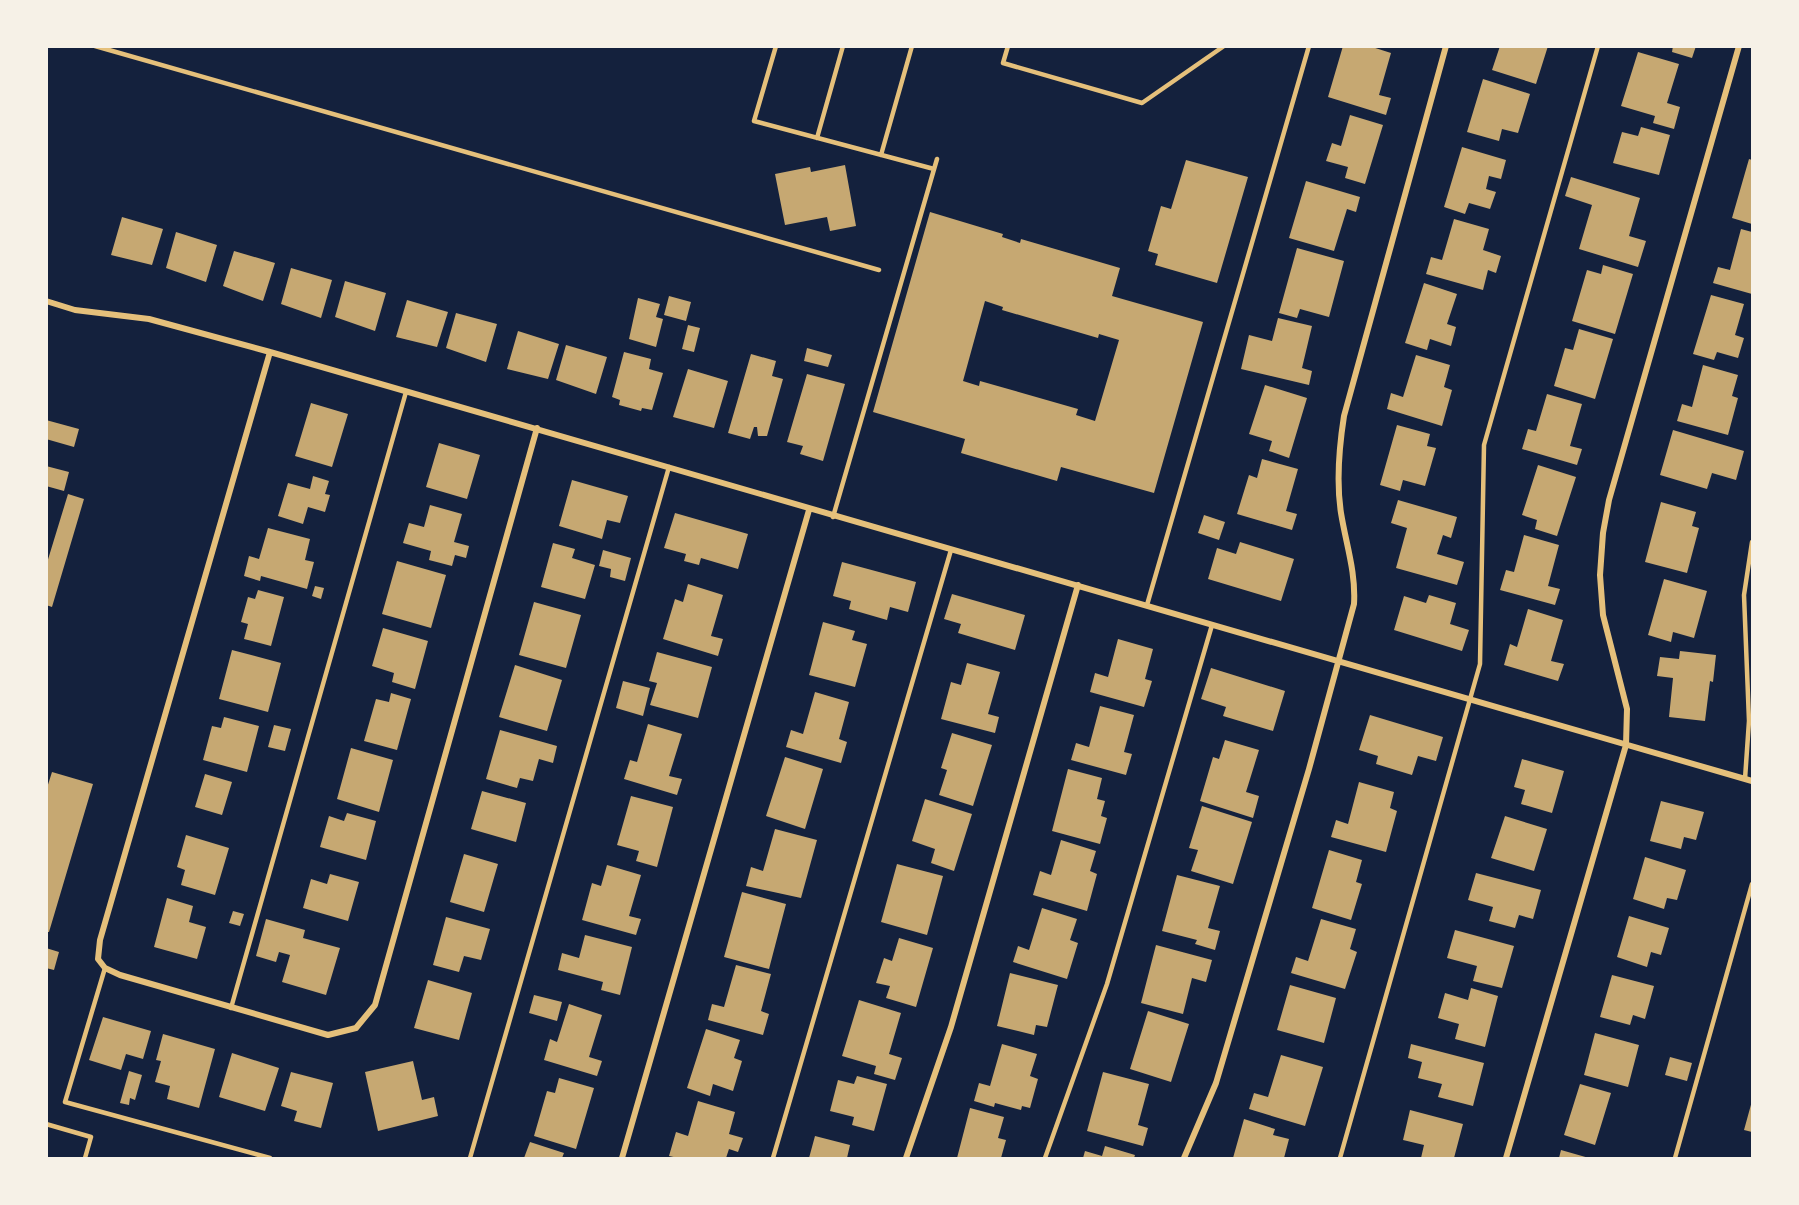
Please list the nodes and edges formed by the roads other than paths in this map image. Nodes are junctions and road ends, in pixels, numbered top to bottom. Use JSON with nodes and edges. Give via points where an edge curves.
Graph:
{"nodes":[{"id":1,"x":95,"y":46,"type":"edge"},
{"id":2,"x":776,"y":46,"type":"edge"},
{"id":3,"x":843,"y":46,"type":"edge"},
{"id":4,"x":912,"y":46,"type":"edge"},
{"id":5,"x":1008,"y":46,"type":"edge"},
{"id":6,"x":1224,"y":46,"type":"edge"},
{"id":7,"x":1308,"y":46,"type":"edge"},
{"id":8,"x":1446,"y":46,"type":"edge"},
{"id":9,"x":1598,"y":46,"type":"edge"},
{"id":10,"x":1739,"y":46,"type":"edge"},
{"id":11,"x":817,"y":138,"type":"junction"},
{"id":12,"x":881,"y":155,"type":"junction"},
{"id":13,"x":937,"y":159,"type":"dead end"},
{"id":14,"x":934,"y":170,"type":"junction"},
{"id":15,"x":879,"y":270,"type":"dead end"},
{"id":16,"x":46,"y":302,"type":"edge"},
{"id":17,"x":270,"y":352,"type":"junction"},
{"id":18,"x":406,"y":392,"type":"junction"},
{"id":19,"x":537,"y":428,"type":"junction"},
{"id":20,"x":669,"y":466,"type":"junction"},
{"id":21,"x":809,"y":510,"type":"junction"},
{"id":22,"x":833,"y":517,"type":"junction"},
{"id":23,"x":1752,"y":542,"type":"edge"},
{"id":24,"x":951,"y":550,"type":"junction"},
{"id":25,"x":1078,"y":585,"type":"junction"},
{"id":26,"x":1147,"y":605,"type":"junction"},
{"id":27,"x":1212,"y":625,"type":"junction"},
{"id":28,"x":1339,"y":662,"type":"junction"},
{"id":29,"x":1471,"y":700,"type":"junction"},
{"id":30,"x":1626,"y":745,"type":"junction"},
{"id":31,"x":1744,"y":779,"type":"junction"},
{"id":32,"x":1752,"y":781,"type":"edge"},
{"id":33,"x":1752,"y":884,"type":"edge"},
{"id":34,"x":105,"y":968,"type":"junction"},
{"id":35,"x":231,"y":1008,"type":"junction"},
{"id":36,"x":46,"y":1124,"type":"edge"},
{"id":37,"x":85,"y":1158,"type":"edge"},
{"id":38,"x":270,"y":1158,"type":"edge"},
{"id":39,"x":470,"y":1158,"type":"edge"},
{"id":40,"x":622,"y":1158,"type":"edge"},
{"id":41,"x":772,"y":1158,"type":"edge"},
{"id":42,"x":906,"y":1158,"type":"edge"},
{"id":43,"x":1045,"y":1158,"type":"edge"},
{"id":44,"x":1184,"y":1158,"type":"edge"},
{"id":45,"x":1340,"y":1158,"type":"edge"},
{"id":46,"x":1506,"y":1158,"type":"edge"},
{"id":47,"x":1675,"y":1158,"type":"edge"}],
"edges":[{"from":1,"to":15,"type":"lane"},
{"from":2,"to":11,"type":"lane","via":[[754,121]]},
{"from":3,"to":11,"type":"lane"},
{"from":4,"to":12,"type":"lane"},
{"from":5,"to":6,"type":"lane","via":[[1003,63],[1142,103]]},
{"from":7,"to":26,"type":"lane"},
{"from":8,"to":28,"type":"street","via":[[1344,416],[1338,451],[1340,511],[1356,581]]},
{"from":9,"to":29,"type":"lane","via":[[1484,445],[1480,664]]},
{"from":10,"to":30,"type":"street","via":[[1615,475],[1603,533],[1603,615],[1627,709]]},
{"from":11,"to":12,"type":"lane"},
{"from":12,"to":14,"type":"lane"},
{"from":13,"to":14,"type":"lane"},
{"from":14,"to":22,"type":"lane"},
{"from":16,"to":17,"type":"street","via":[[75,310],[149,319]]},
{"from":17,"to":18,"type":"street"},
{"from":17,"to":34,"type":"street","via":[[104,929],[98,959]]},
{"from":18,"to":19,"type":"street"},
{"from":18,"to":35,"type":"lane"},
{"from":19,"to":20,"type":"street"},
{"from":19,"to":35,"type":"street","via":[[375,1005],[356,1028],[328,1035]]},
{"from":20,"to":21,"type":"street"},
{"from":20,"to":39,"type":"lane"},
{"from":21,"to":22,"type":"street"},
{"from":21,"to":40,"type":"street"},
{"from":22,"to":24,"type":"street"},
{"from":23,"to":31,"type":"lane","via":[[1744,595],[1749,720]]},
{"from":24,"to":25,"type":"street"},
{"from":24,"to":41,"type":"lane"},
{"from":25,"to":26,"type":"street"},
{"from":25,"to":42,"type":"street","via":[[951,1027]]},
{"from":26,"to":27,"type":"street"},
{"from":27,"to":28,"type":"street"},
{"from":27,"to":43,"type":"lane","via":[[1107,984]]},
{"from":28,"to":29,"type":"street"},
{"from":28,"to":44,"type":"street","via":[[1216,1083]]},
{"from":29,"to":30,"type":"street"},
{"from":29,"to":45,"type":"lane"},
{"from":30,"to":31,"type":"street"},
{"from":30,"to":46,"type":"street"},
{"from":31,"to":32,"type":"street"},
{"from":33,"to":47,"type":"lane"},
{"from":34,"to":35,"type":"street"},
{"from":34,"to":38,"type":"lane","via":[[65,1102]]},
{"from":36,"to":37,"type":"lane","via":[[91,1137]]}]}
